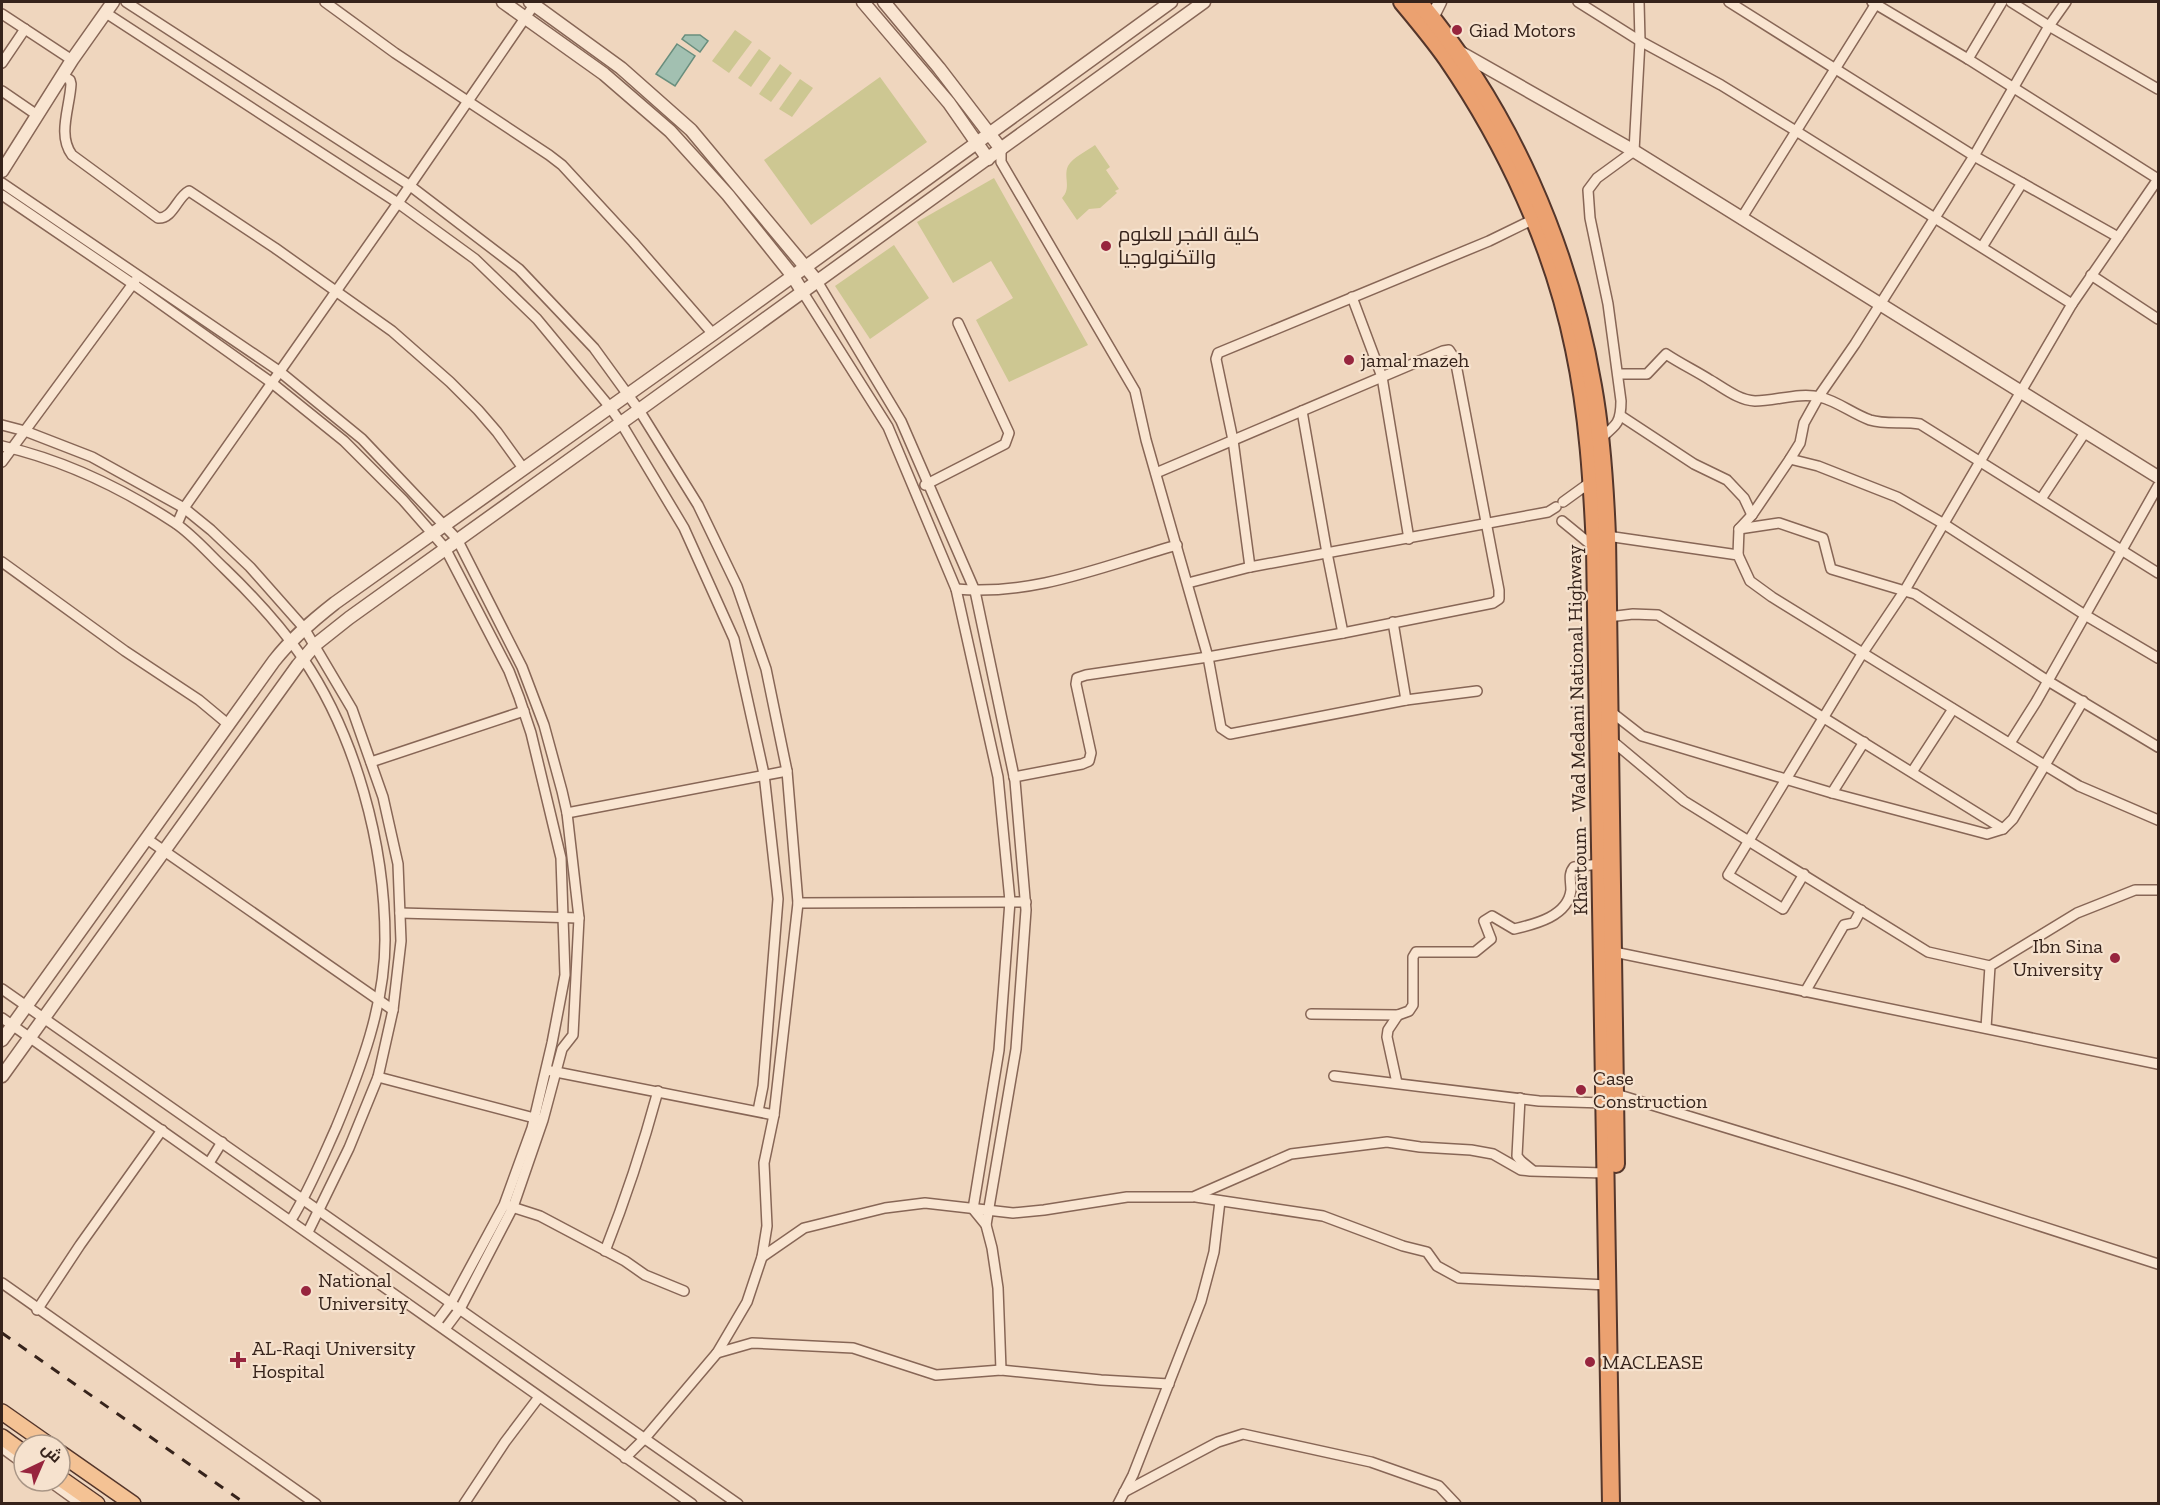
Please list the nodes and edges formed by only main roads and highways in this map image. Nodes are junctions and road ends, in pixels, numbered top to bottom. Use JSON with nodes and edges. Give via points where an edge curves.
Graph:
{"nodes":[{"id":1,"x":1402,"y":2,"type":"edge"},
{"id":2,"x":1419,"y":2,"type":"edge"},
{"id":3,"x":1610,"y":1099,"type":"junction"},
{"id":4,"x":2,"y":1412,"type":"edge"},
{"id":5,"x":32,"y":1433,"type":"edge"},
{"id":6,"x":72,"y":1461,"type":"edge"},
{"id":7,"x":72,"y":1486,"type":"edge"},
{"id":8,"x":97,"y":1503,"type":"edge"},
{"id":9,"x":133,"y":1503,"type":"edge"},
{"id":10,"x":1611,"y":1503,"type":"edge"},
{"id":11,"x":1623,"y":1503,"type":"edge"}],
"edges":[{"from":1,"to":3,"type":"highway","name":"Khartoum - Wad Medani National Highway","via":[[1447,59],[1507,162],[1534,219],[1558,286],[1574,348],[1592,481],[1599,864]]},
{"from":2,"to":3,"type":"highway","name":"Khartoum - Wad Medani National Highway","via":[[1455,49],[1503,126],[1546,215],[1570,283],[1585,343],[1601,438],[1607,536],[1614,952]]},
{"from":3,"to":10,"type":"highway","name":"Khartoum - Wad Medani National Highway","via":[[1605,1173]]},
{"from":3,"to":11,"type":"highway","name":"Khartoum - Wad Medani National Highway"},
{"from":4,"to":5,"type":"main road"},
{"from":6,"to":9,"type":"main road"},
{"from":7,"to":8,"type":"main road"}]}
